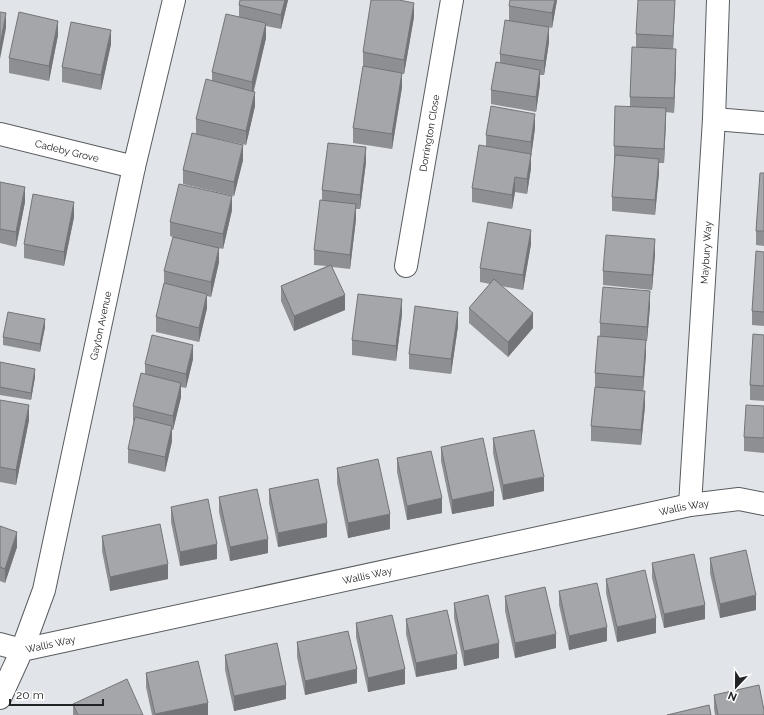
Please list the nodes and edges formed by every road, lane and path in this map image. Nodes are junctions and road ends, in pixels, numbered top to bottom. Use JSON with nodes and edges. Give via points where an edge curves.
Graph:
{"nodes":[{"id":1,"x":174,"y":0,"type":"edge"},
{"id":2,"x":452,"y":0,"type":"edge"},
{"id":3,"x":718,"y":0,"type":"edge"},
{"id":4,"x":714,"y":119,"type":"junction"},
{"id":5,"x":764,"y":123,"type":"edge"},
{"id":6,"x":0,"y":134,"type":"edge"},
{"id":7,"x":134,"y":166,"type":"junction"},
{"id":8,"x":406,"y":266,"type":"dead end"},
{"id":9,"x":764,"y":504,"type":"edge"},
{"id":10,"x":690,"y":505,"type":"junction"},
{"id":11,"x":0,"y":644,"type":"edge"},
{"id":12,"x":22,"y":650,"type":"junction"},
{"id":13,"x":0,"y":698,"type":"edge"}],
"edges":[{"from":1,"to":7,"type":"street","name":"Gayton Avenue"},
{"from":2,"to":8,"type":"street","name":"Dorrington Close"},
{"from":3,"to":4,"type":"street","name":"Maybury Way"},
{"from":4,"to":5,"type":"street"},
{"from":4,"to":10,"type":"street","name":"Maybury Way"},
{"from":6,"to":7,"type":"street","name":"Cadeby Grove"},
{"from":7,"to":12,"type":"street","name":"Gayton Avenue","via":[[44,590]]},
{"from":9,"to":10,"type":"street","name":"Wallis Way","via":[[739,499]]},
{"from":10,"to":12,"type":"street","name":"Wallis Way"},
{"from":11,"to":12,"type":"street"},
{"from":12,"to":13,"type":"street","name":"Wallis Way"}]}
